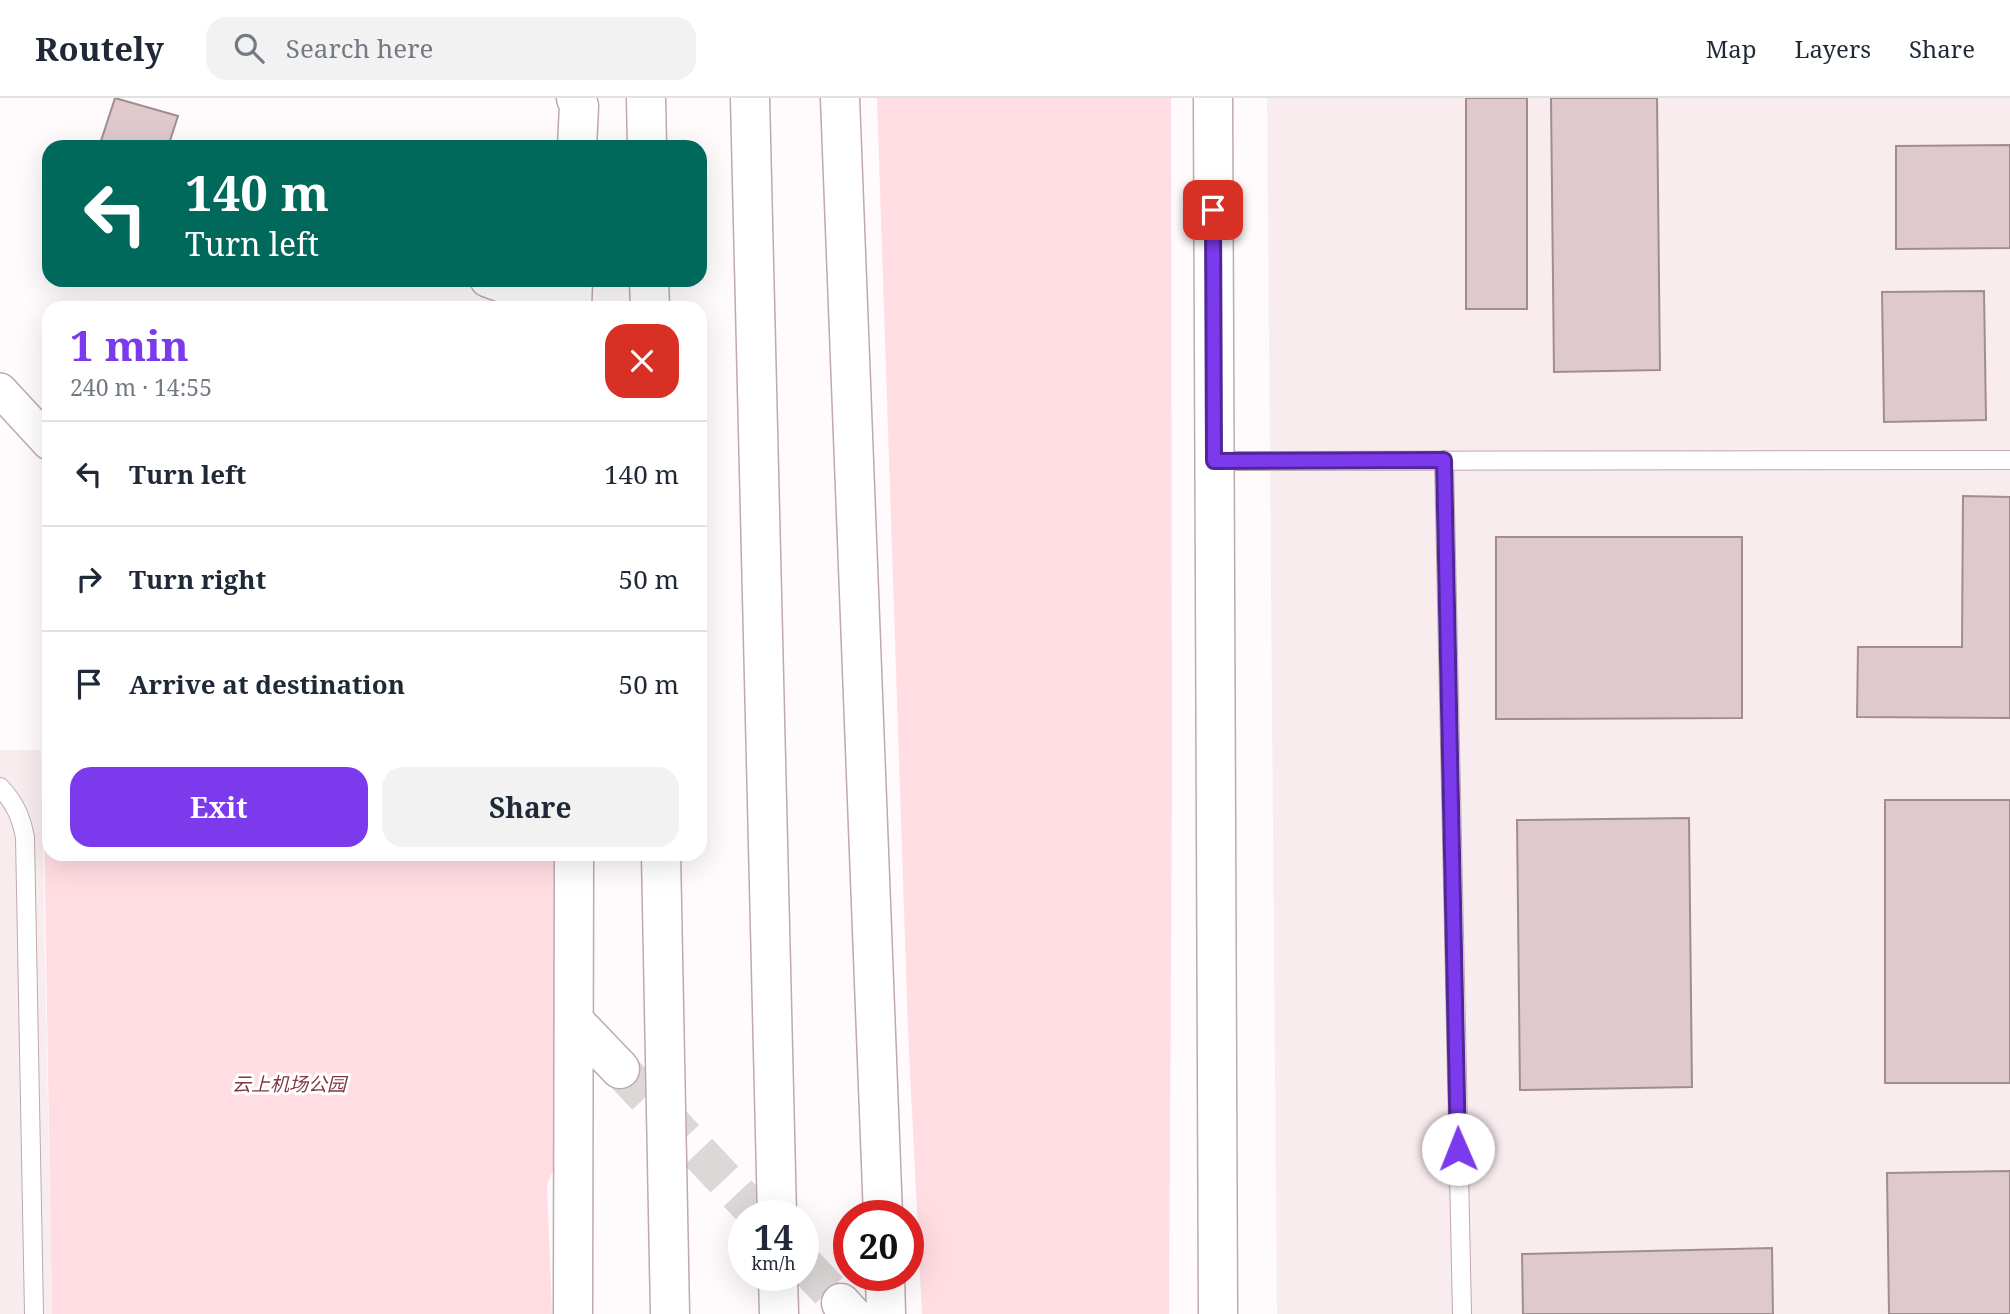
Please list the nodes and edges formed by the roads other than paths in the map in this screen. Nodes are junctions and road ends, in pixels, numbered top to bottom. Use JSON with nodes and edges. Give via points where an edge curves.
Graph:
{"nodes":[{"id":1,"x":576,"y":98,"type":"edge"},
{"id":2,"x":646,"y":98,"type":"edge"},
{"id":3,"x":750,"y":98,"type":"edge"},
{"id":4,"x":840,"y":98,"type":"edge"},
{"id":5,"x":1213,"y":98,"type":"edge"},
{"id":6,"x":577,"y":140,"type":"edge"},
{"id":7,"x":647,"y":140,"type":"edge"},
{"id":8,"x":506,"y":287,"type":"edge"},
{"id":9,"x":545,"y":301,"type":"edge"},
{"id":10,"x":0,"y":390,"type":"edge"},
{"id":11,"x":42,"y":435,"type":"edge"},
{"id":12,"x":1444,"y":460,"type":"junction"},
{"id":13,"x":2010,"y":460,"type":"edge"},
{"id":14,"x":1214,"y":461,"type":"junction"},
{"id":15,"x":0,"y":788,"type":"edge"},
{"id":16,"x":574,"y":861,"type":"edge"},
{"id":17,"x":661,"y":861,"type":"edge"},
{"id":18,"x":574,"y":1021,"type":"junction"},
{"id":19,"x":620,"y":1069,"type":"tunnel mouth"},
{"id":20,"x":777,"y":1200,"type":"edge"},
{"id":21,"x":882,"y":1200,"type":"edge"},
{"id":22,"x":778,"y":1291,"type":"edge"},
{"id":23,"x":885,"y":1291,"type":"edge"},
{"id":24,"x":34,"y":1314,"type":"edge"},
{"id":25,"x":573,"y":1314,"type":"edge"},
{"id":26,"x":670,"y":1314,"type":"edge"},
{"id":27,"x":779,"y":1314,"type":"edge"},
{"id":28,"x":886,"y":1314,"type":"edge"},
{"id":29,"x":1218,"y":1314,"type":"edge"},
{"id":30,"x":1462,"y":1314,"type":"edge"}],
"edges":[{"from":1,"to":6,"type":"main road"},
{"from":2,"to":7,"type":"main road"},
{"from":3,"to":20,"type":"main road"},
{"from":4,"to":21,"type":"main road"},
{"from":5,"to":14,"type":"main road"},
{"from":8,"to":9,"type":"street"},
{"from":10,"to":11,"type":"street"},
{"from":12,"to":13,"type":"lane"},
{"from":12,"to":14,"type":"lane"},
{"from":12,"to":30,"type":"lane"},
{"from":14,"to":29,"type":"main road"},
{"from":15,"to":24,"type":"lane","via":[[13,802],[25,837]]},
{"from":16,"to":18,"type":"main road"},
{"from":17,"to":26,"type":"main road"},
{"from":18,"to":19,"type":"main road"},
{"from":18,"to":25,"type":"main road"},
{"from":22,"to":27,"type":"main road"},
{"from":23,"to":28,"type":"main road"}]}
